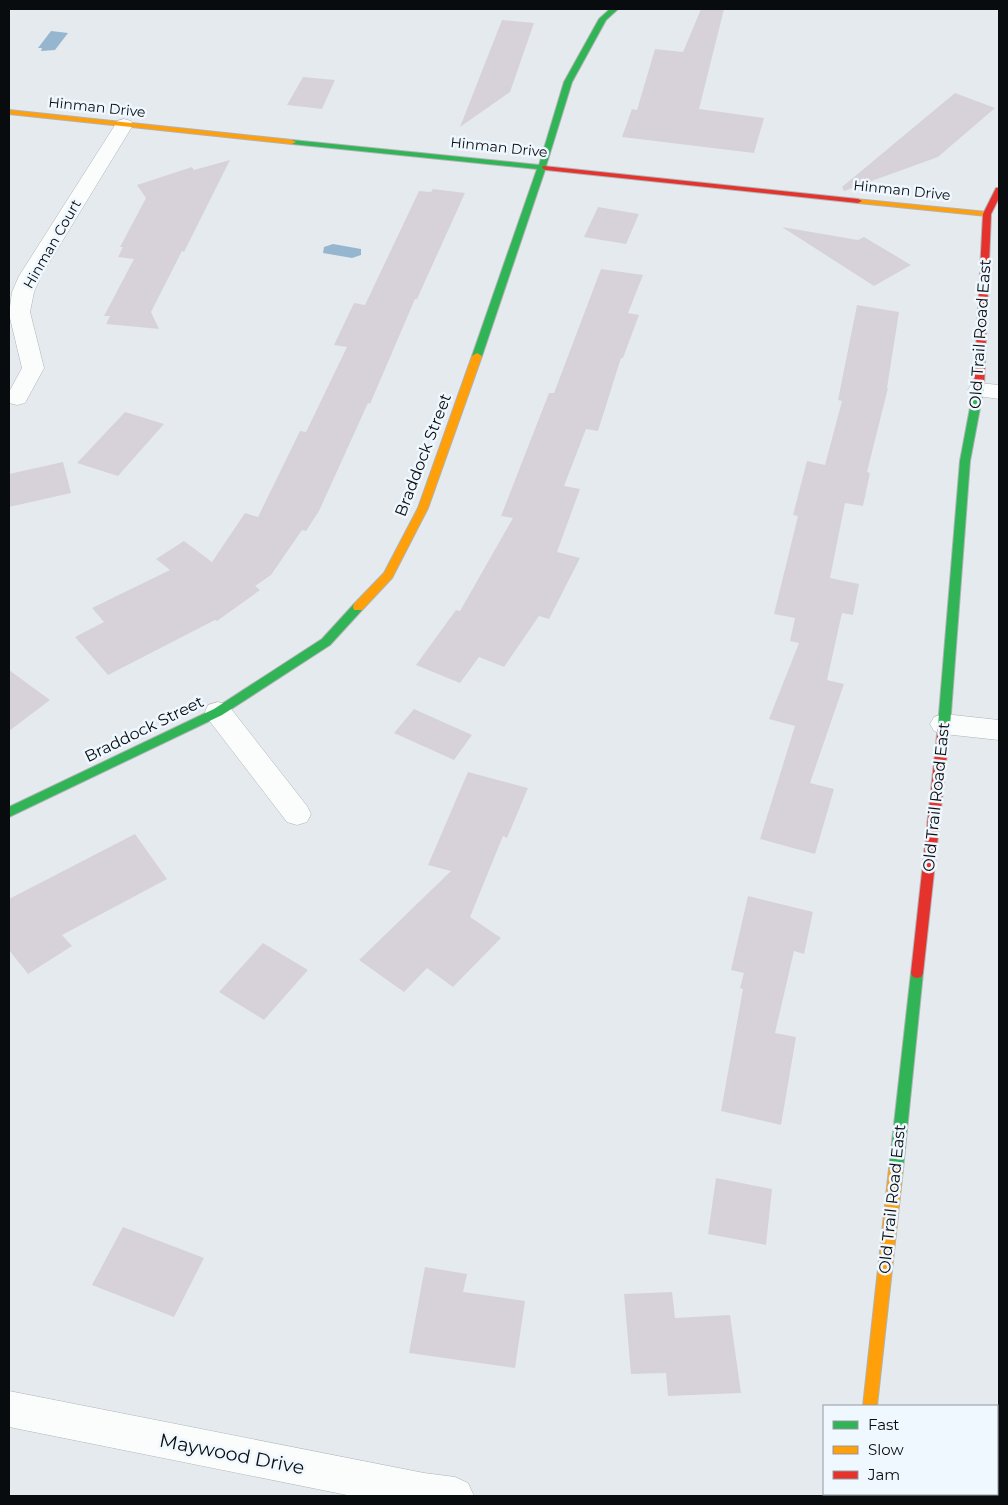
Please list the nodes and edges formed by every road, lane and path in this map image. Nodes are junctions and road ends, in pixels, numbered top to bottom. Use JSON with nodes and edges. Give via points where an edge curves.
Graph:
{"nodes":[{"id":1,"x":614,"y":9,"type":"edge"},
{"id":2,"x":9,"y":112,"type":"edge"},
{"id":3,"x":124,"y":125,"type":"junction"},
{"id":4,"x":542,"y":167,"type":"junction"},
{"id":5,"x":999,"y":190,"type":"edge"},
{"id":6,"x":987,"y":214,"type":"junction"},
{"id":7,"x":989,"y":391,"type":"edge"},
{"id":8,"x":17,"y":398,"type":"dead end"},
{"id":9,"x":218,"y":712,"type":"junction"},
{"id":10,"x":944,"y":724,"type":"junction"},
{"id":11,"x":999,"y":730,"type":"edge"},
{"id":12,"x":9,"y":812,"type":"edge"},
{"id":13,"x":296,"y":814,"type":"dead end"},
{"id":14,"x":870,"y":1405,"type":"edge"},
{"id":15,"x":9,"y":1409,"type":"edge"},
{"id":16,"x":434,"y":1495,"type":"edge"}],
"edges":[{"from":1,"to":4,"type":"street","name":"Braddock Street","via":[[603,19],[568,82]]},
{"from":2,"to":3,"type":"street","name":"Hinman Drive"},
{"from":3,"to":4,"type":"street","name":"Hinman Drive"},
{"from":3,"to":8,"type":"street","name":"Hinman Court","via":[[23,292],[19,312],[33,368]]},
{"from":4,"to":6,"type":"street","name":"Hinman Drive"},
{"from":4,"to":9,"type":"street","name":"Braddock Street","via":[[424,508],[388,575],[326,642]]},
{"from":5,"to":6,"type":"street","name":"Old Trail Road East"},
{"from":6,"to":7,"type":"street","name":"Old Trail Road East"},
{"from":7,"to":10,"type":"street","name":"Old Trail Road East","via":[[965,461]]},
{"from":9,"to":12,"type":"street","name":"Braddock Street"},
{"from":9,"to":13,"type":"street"},
{"from":10,"to":11,"type":"street"},
{"from":10,"to":14,"type":"street","name":"Old Trail Road East"},
{"from":15,"to":16,"type":"street","name":"Maywood Drive"}]}
